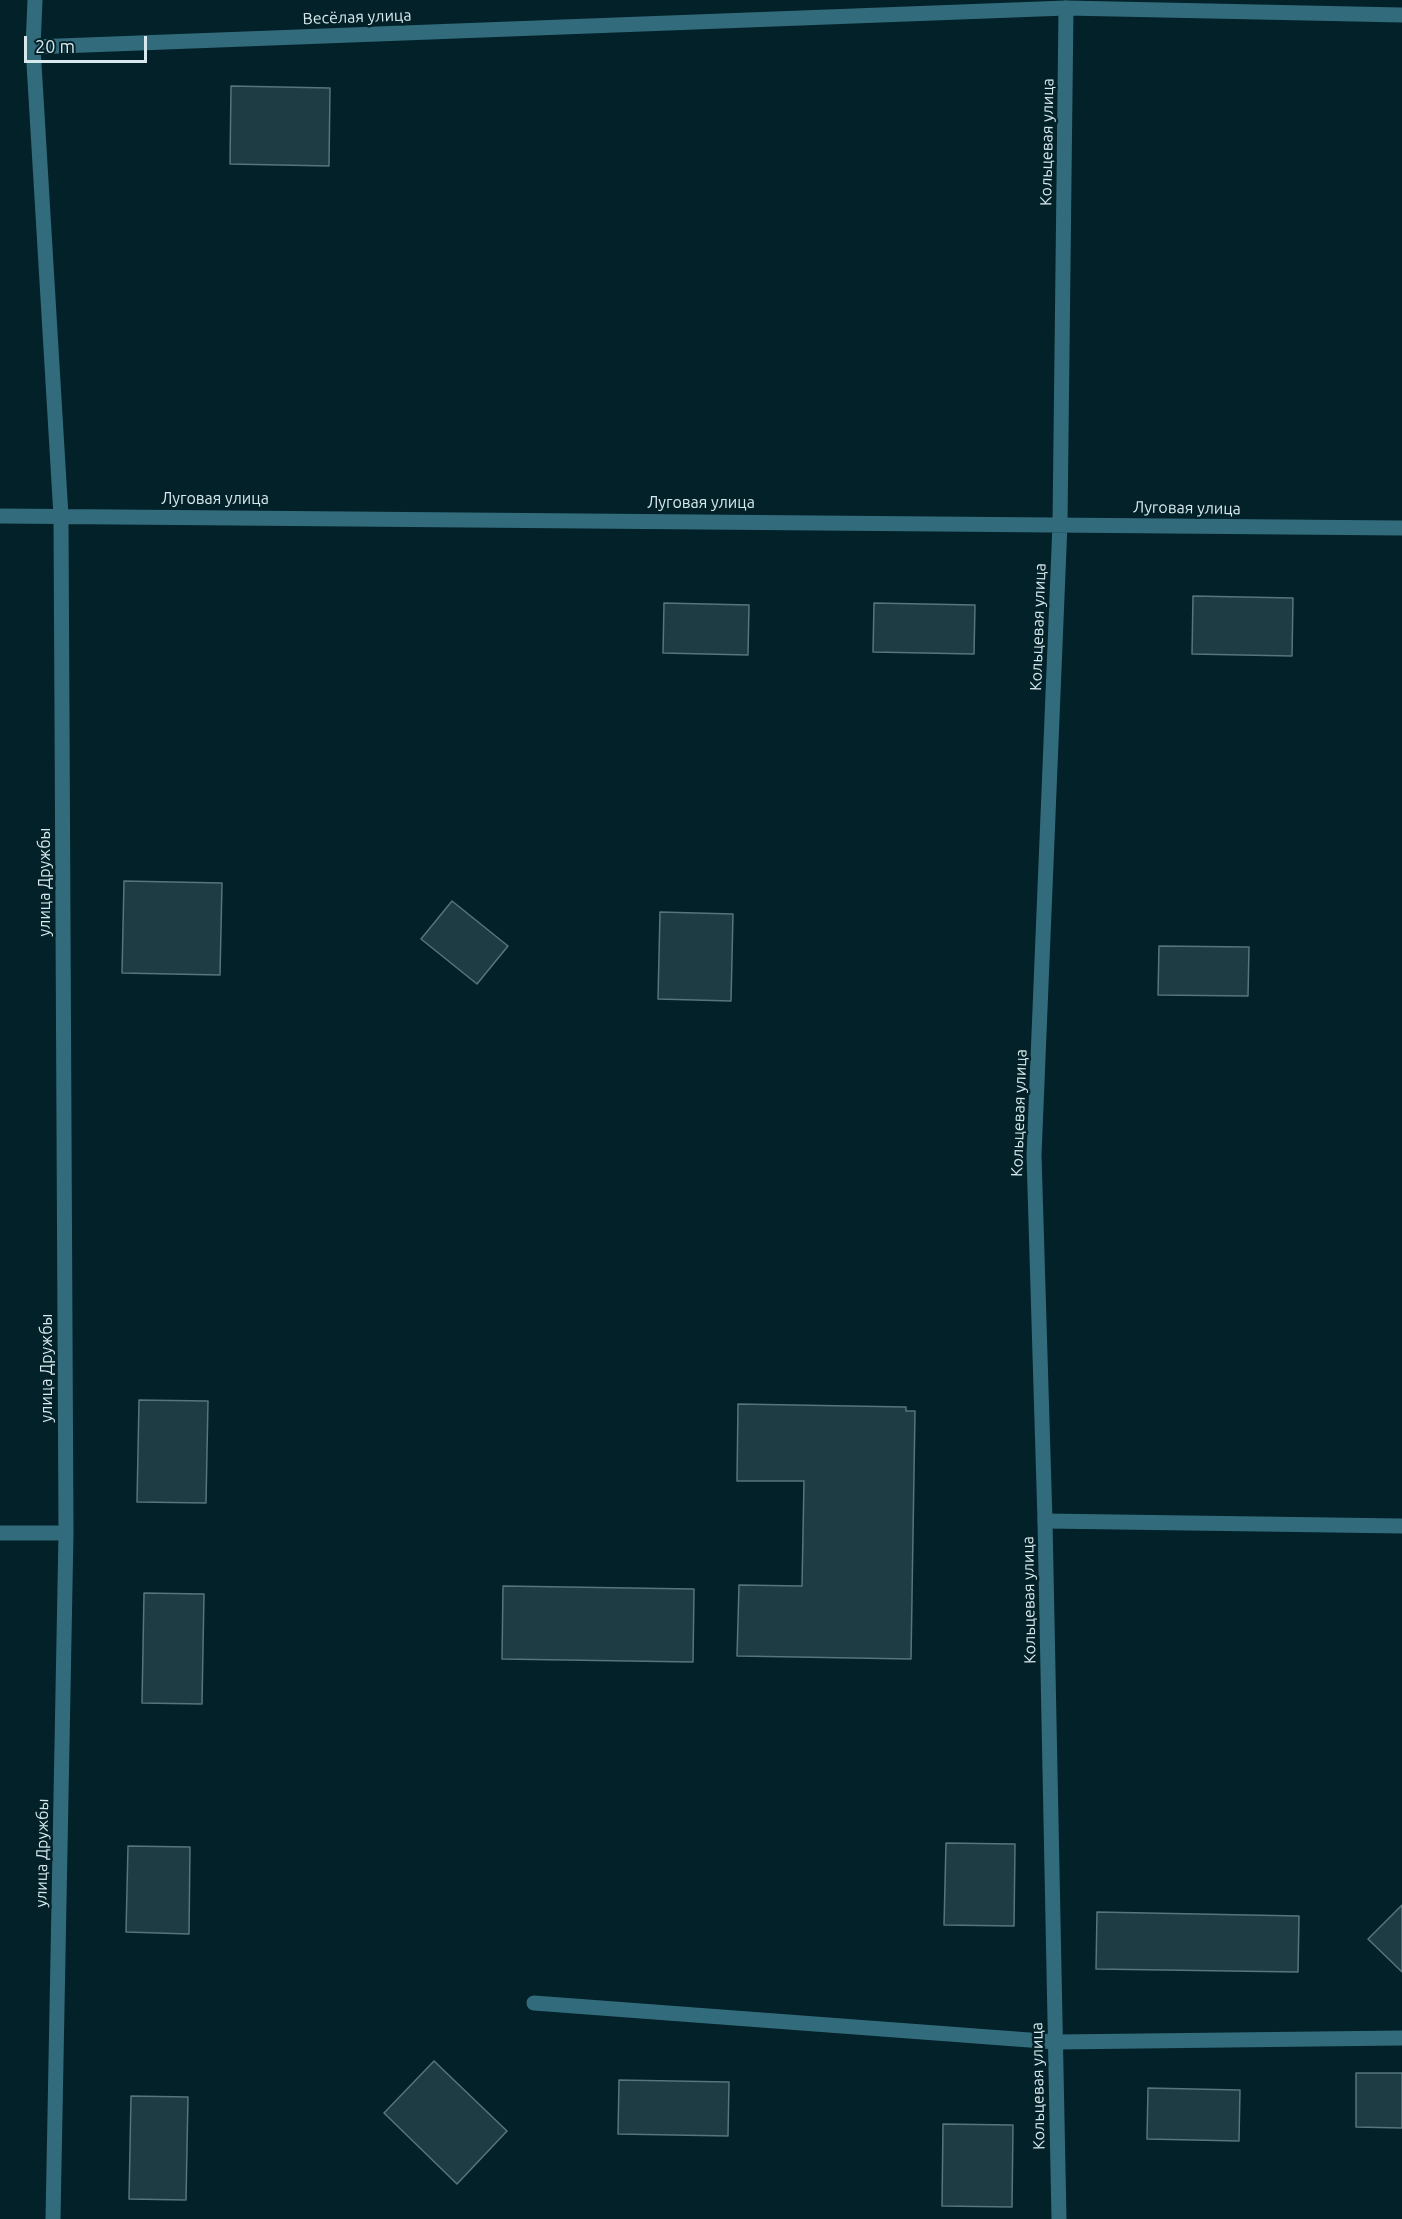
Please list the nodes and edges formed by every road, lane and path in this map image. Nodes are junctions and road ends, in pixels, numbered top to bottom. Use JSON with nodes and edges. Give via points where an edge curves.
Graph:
{"nodes":[{"id":1,"x":35,"y":0,"type":"edge"},
{"id":2,"x":1066,"y":4,"type":"edge"},
{"id":3,"x":1402,"y":15,"type":"edge"},
{"id":4,"x":33,"y":47,"type":"junction"},
{"id":5,"x":0,"y":516,"type":"edge"},
{"id":6,"x":61,"y":516,"type":"junction"},
{"id":7,"x":1060,"y":524,"type":"junction"},
{"id":8,"x":1402,"y":528,"type":"edge"},
{"id":9,"x":1045,"y":1521,"type":"junction"},
{"id":10,"x":1402,"y":1526,"type":"edge"},
{"id":11,"x":0,"y":1533,"type":"edge"},
{"id":12,"x":66,"y":1533,"type":"junction"},
{"id":13,"x":534,"y":2003,"type":"dead end"},
{"id":14,"x":1402,"y":2038,"type":"edge"},
{"id":15,"x":1056,"y":2043,"type":"junction"},
{"id":16,"x":53,"y":2219,"type":"edge"},
{"id":17,"x":1059,"y":2219,"type":"edge"}],
"edges":[{"from":1,"to":4,"type":"street","name":"улица Дружбы"},
{"from":2,"to":3,"type":"street","name":"Весёлая улица"},
{"from":2,"to":4,"type":"street","name":"Весёлая улица"},
{"from":2,"to":7,"type":"street","name":"Кольцевая улица"},
{"from":4,"to":6,"type":"street","name":"улица Дружбы"},
{"from":5,"to":6,"type":"street","name":"Луговая улица"},
{"from":6,"to":7,"type":"street","name":"Луговая улица"},
{"from":6,"to":12,"type":"street","name":"улица Дружбы"},
{"from":7,"to":8,"type":"street","name":"Луговая улица"},
{"from":7,"to":9,"type":"street","name":"Кольцевая улица","via":[[1034,1155]]},
{"from":9,"to":10,"type":"street"},
{"from":9,"to":15,"type":"street","name":"Кольцевая улица"},
{"from":11,"to":12,"type":"street"},
{"from":12,"to":16,"type":"street","name":"улица Дружбы"},
{"from":13,"to":15,"type":"street"},
{"from":14,"to":15,"type":"street"},
{"from":15,"to":17,"type":"street","name":"Кольцевая улица"}]}
